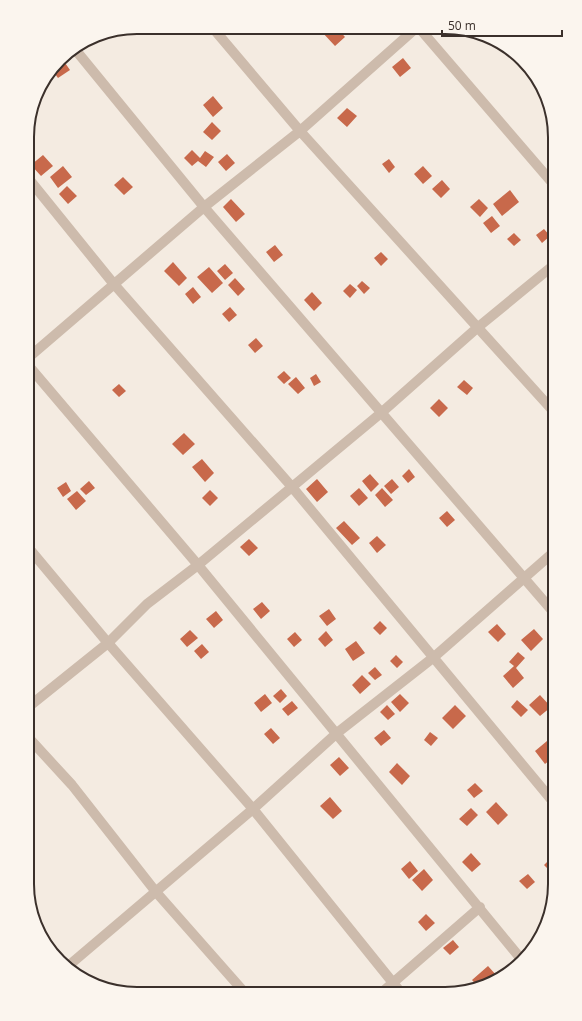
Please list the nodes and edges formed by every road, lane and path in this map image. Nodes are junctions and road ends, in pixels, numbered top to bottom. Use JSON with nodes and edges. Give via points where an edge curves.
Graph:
{"nodes":[{"id":1,"x":217,"y":34,"type":"edge"},
{"id":2,"x":409,"y":34,"type":"edge"},
{"id":3,"x":424,"y":34,"type":"edge"},
{"id":4,"x":78,"y":53,"type":"edge"},
{"id":5,"x":300,"y":131,"type":"junction"},
{"id":6,"x":548,"y":178,"type":"edge"},
{"id":7,"x":34,"y":185,"type":"edge"},
{"id":8,"x":204,"y":207,"type":"junction"},
{"id":9,"x":548,"y":270,"type":"edge"},
{"id":10,"x":113,"y":283,"type":"junction"},
{"id":11,"x":477,"y":328,"type":"junction"},
{"id":12,"x":34,"y":353,"type":"edge"},
{"id":13,"x":34,"y":373,"type":"edge"},
{"id":14,"x":548,"y":405,"type":"edge"},
{"id":15,"x":381,"y":413,"type":"junction"},
{"id":16,"x":292,"y":487,"type":"junction"},
{"id":17,"x":34,"y":554,"type":"edge"},
{"id":18,"x":548,"y":557,"type":"edge"},
{"id":19,"x":198,"y":565,"type":"junction"},
{"id":20,"x":523,"y":579,"type":"junction"},
{"id":21,"x":548,"y":606,"type":"edge"},
{"id":22,"x":108,"y":643,"type":"junction"},
{"id":23,"x":434,"y":657,"type":"junction"},
{"id":24,"x":34,"y":702,"type":"edge"},
{"id":25,"x":337,"y":733,"type":"junction"},
{"id":26,"x":34,"y":744,"type":"edge"},
{"id":27,"x":548,"y":795,"type":"edge"},
{"id":28,"x":253,"y":809,"type":"junction"},
{"id":29,"x":156,"y":892,"type":"junction"},
{"id":30,"x":480,"y":907,"type":"junction"},
{"id":31,"x":519,"y":956,"type":"edge"},
{"id":32,"x":71,"y":963,"type":"edge"},
{"id":33,"x":393,"y":983,"type":"junction"},
{"id":34,"x":240,"y":987,"type":"edge"},
{"id":35,"x":388,"y":987,"type":"edge"},
{"id":36,"x":396,"y":987,"type":"edge"}],
"edges":[{"from":1,"to":5,"type":"street"},
{"from":2,"to":5,"type":"street"},
{"from":3,"to":6,"type":"street"},
{"from":4,"to":8,"type":"street"},
{"from":5,"to":8,"type":"street"},
{"from":5,"to":11,"type":"street"},
{"from":7,"to":10,"type":"street"},
{"from":8,"to":10,"type":"street"},
{"from":8,"to":15,"type":"street"},
{"from":9,"to":11,"type":"street"},
{"from":10,"to":12,"type":"street"},
{"from":10,"to":16,"type":"street"},
{"from":11,"to":14,"type":"street"},
{"from":11,"to":15,"type":"street"},
{"from":13,"to":19,"type":"street"},
{"from":15,"to":16,"type":"street"},
{"from":15,"to":20,"type":"street"},
{"from":16,"to":19,"type":"street"},
{"from":16,"to":23,"type":"street"},
{"from":17,"to":22,"type":"street"},
{"from":18,"to":20,"type":"street"},
{"from":19,"to":22,"type":"street","via":[[147,604]]},
{"from":19,"to":25,"type":"street"},
{"from":20,"to":21,"type":"street"},
{"from":20,"to":23,"type":"street"},
{"from":22,"to":24,"type":"street"},
{"from":22,"to":28,"type":"street"},
{"from":23,"to":25,"type":"street"},
{"from":23,"to":27,"type":"street"},
{"from":25,"to":28,"type":"street"},
{"from":25,"to":30,"type":"street"},
{"from":26,"to":29,"type":"street","via":[[72,785]]},
{"from":28,"to":29,"type":"street"},
{"from":28,"to":33,"type":"street"},
{"from":29,"to":32,"type":"street"},
{"from":29,"to":34,"type":"street"},
{"from":30,"to":31,"type":"street"},
{"from":30,"to":33,"type":"street"},
{"from":33,"to":35,"type":"street"},
{"from":33,"to":36,"type":"street"}]}
